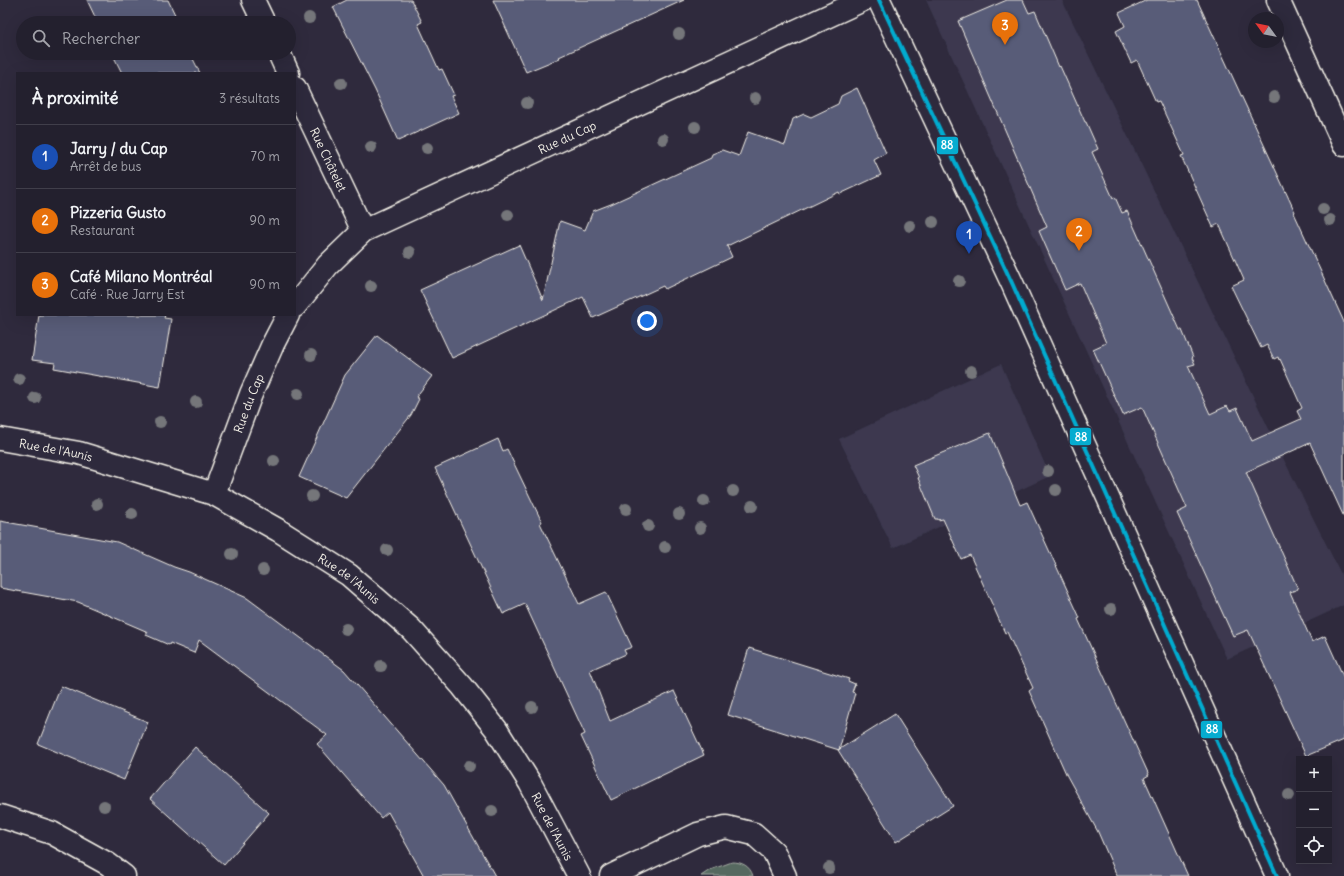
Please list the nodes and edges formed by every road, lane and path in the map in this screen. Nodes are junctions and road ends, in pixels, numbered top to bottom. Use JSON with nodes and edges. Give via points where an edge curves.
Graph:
{"nodes":[{"id":1,"x":253,"y":0,"type":"edge"},
{"id":2,"x":863,"y":0,"type":"edge"},
{"id":3,"x":879,"y":0,"type":"edge"},
{"id":4,"x":1278,"y":0,"type":"edge"},
{"id":5,"x":261,"y":16,"type":"edge"},
{"id":6,"x":282,"y":60,"type":"edge"},
{"id":7,"x":288,"y":72,"type":"edge"},
{"id":8,"x":296,"y":90,"type":"edge"},
{"id":9,"x":1344,"y":145,"type":"edge"},
{"id":10,"x":363,"y":231,"type":"junction"},
{"id":11,"x":296,"y":305,"type":"edge"},
{"id":12,"x":287,"y":316,"type":"edge"},
{"id":13,"x":0,"y":439,"type":"edge"},
{"id":14,"x":214,"y":494,"type":"junction"},
{"id":15,"x":0,"y":816,"type":"edge"},
{"id":16,"x":124,"y":876,"type":"edge"},
{"id":17,"x":579,"y":876,"type":"edge"},
{"id":18,"x":611,"y":876,"type":"edge"},
{"id":19,"x":785,"y":876,"type":"edge"},
{"id":20,"x":1276,"y":876,"type":"edge"}],
"edges":[{"from":1,"to":5,"type":"street"},
{"from":2,"to":10,"type":"street","name":"Rue du Cap"},
{"from":3,"to":20,"type":"street","via":[[1012,283]]},
{"from":4,"to":9,"type":"street"},
{"from":6,"to":7,"type":"street"},
{"from":8,"to":10,"type":"street","name":"Rue Châtelet"},
{"from":10,"to":11,"type":"street","name":"Rue du Cap","via":[[328,265]]},
{"from":12,"to":14,"type":"street","name":"Rue du Cap","via":[[251,394]]},
{"from":13,"to":14,"type":"street","name":"Rue de l'Aunis","via":[[79,453]]},
{"from":14,"to":17,"type":"street","name":"Rue de l'Aunis","via":[[278,530],[349,575],[411,629],[496,729],[530,783]]},
{"from":15,"to":16,"type":"street","via":[[52,833],[108,864]]},
{"from":18,"to":19,"type":"street","via":[[698,834],[726,827],[754,834],[774,852]]}]}
